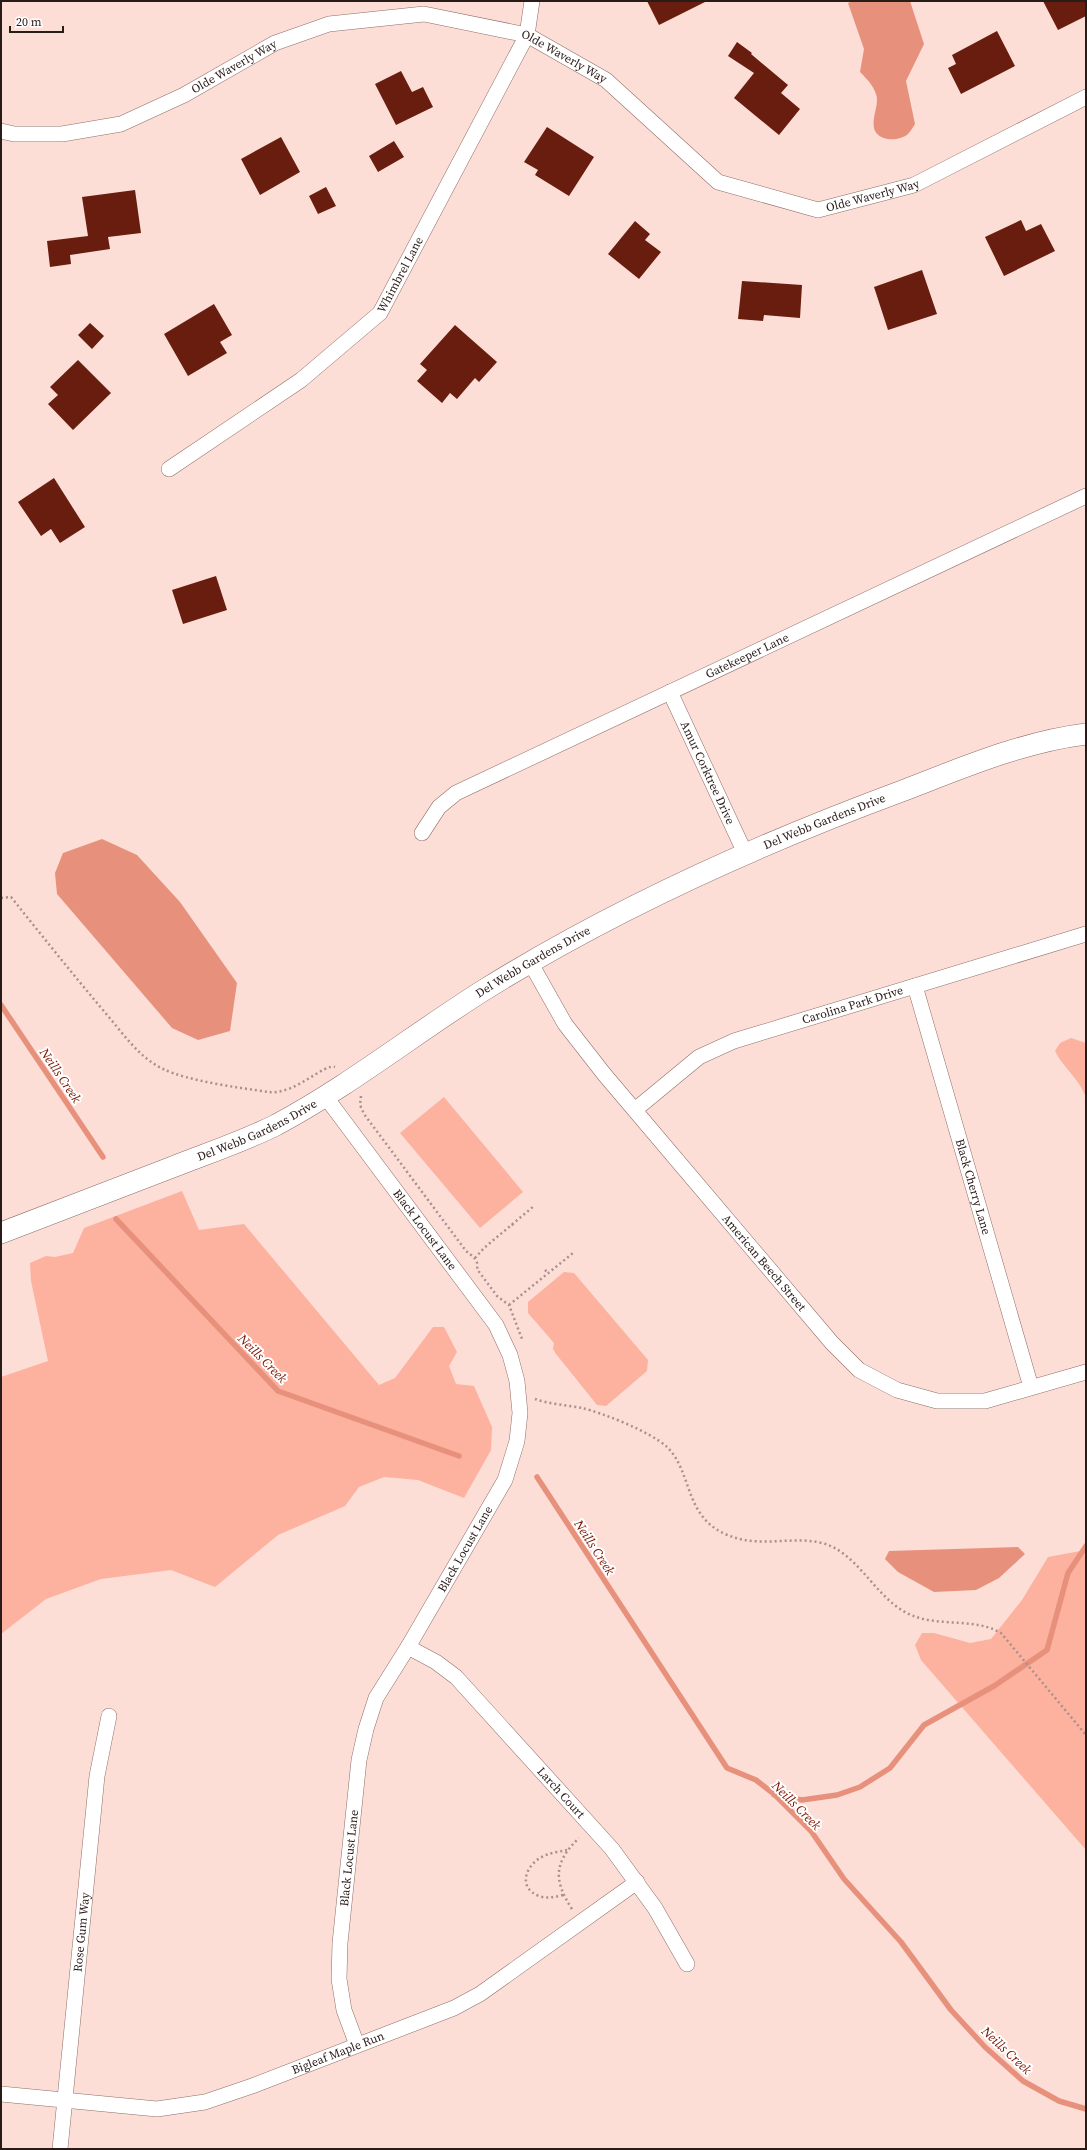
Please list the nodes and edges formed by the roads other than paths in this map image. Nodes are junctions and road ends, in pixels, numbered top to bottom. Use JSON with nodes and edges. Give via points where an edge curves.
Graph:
{"nodes":[{"id":1,"x":532,"y":1,"type":"edge"},
{"id":2,"x":527,"y":35,"type":"junction"},
{"id":3,"x":1086,"y":98,"type":"edge"},
{"id":4,"x":1,"y":131,"type":"edge"},
{"id":5,"x":169,"y":469,"type":"dead end"},
{"id":6,"x":1086,"y":496,"type":"edge"},
{"id":7,"x":670,"y":692,"type":"junction"},
{"id":8,"x":1086,"y":734,"type":"edge"},
{"id":9,"x":422,"y":833,"type":"dead end"},
{"id":10,"x":745,"y":853,"type":"junction"},
{"id":11,"x":1086,"y":934,"type":"edge"},
{"id":12,"x":530,"y":962,"type":"junction"},
{"id":13,"x":915,"y":986,"type":"junction"},
{"id":14,"x":325,"y":1096,"type":"junction"},
{"id":15,"x":636,"y":1109,"type":"junction"},
{"id":16,"x":1,"y":1233,"type":"edge"},
{"id":17,"x":1086,"y":1372,"type":"edge"},
{"id":18,"x":1031,"y":1387,"type":"junction"},
{"id":19,"x":408,"y":1647,"type":"junction"},
{"id":20,"x":109,"y":1716,"type":"dead end"},
{"id":21,"x":637,"y":1882,"type":"junction"},
{"id":22,"x":687,"y":1964,"type":"dead end"},
{"id":23,"x":357,"y":2045,"type":"junction"},
{"id":24,"x":1,"y":2094,"type":"edge"},
{"id":25,"x":66,"y":2100,"type":"junction"},
{"id":26,"x":60,"y":2149,"type":"edge"}],
"edges":[{"from":1,"to":2,"type":"street","name":"Whimbrel Lane"},
{"from":2,"to":3,"type":"street","name":"Olde Waverly Way","via":[[606,80],[718,182],[818,210],[914,185]]},
{"from":2,"to":4,"type":"street","name":"Olde Waverly Way","via":[[424,14],[329,24],[275,43],[184,95],[121,124],[62,134],[14,134]]},
{"from":2,"to":5,"type":"street","name":"Whimbrel Lane","via":[[380,313],[301,380]]},
{"from":6,"to":7,"type":"street","name":"Gatekeeper Lane"},
{"from":7,"to":9,"type":"street","name":"Gatekeeper Lane","via":[[456,793],[439,807]]},
{"from":7,"to":10,"type":"street","name":"Amur Corktree Drive"},
{"from":8,"to":10,"type":"street","name":"Del Webb Gardens Drive","via":[[1030,745],[987,759],[842,813]]},
{"from":10,"to":12,"type":"street","name":"Del Webb Gardens Drive","via":[[634,905]]},
{"from":11,"to":13,"type":"street","name":"Carolina Park Drive"},
{"from":12,"to":14,"type":"street","name":"Del Webb Gardens Drive"},
{"from":12,"to":15,"type":"street","name":"American Beech Street","via":[[565,1024],[604,1074]]},
{"from":13,"to":15,"type":"street","name":"Carolina Park Drive","via":[[734,1042],[699,1058]]},
{"from":13,"to":18,"type":"street","name":"Black Cherry Lane"},
{"from":14,"to":16,"type":"street","name":"Del Webb Gardens Drive","via":[[260,1133]]},
{"from":14,"to":19,"type":"street","name":"Black Locust Lane","via":[[496,1326],[510,1355],[517,1381],[520,1413],[517,1441],[505,1480]]},
{"from":15,"to":18,"type":"street","name":"American Beech Street","via":[[832,1343],[859,1370],[897,1390],[937,1401],[985,1401]]},
{"from":17,"to":18,"type":"street","name":"American Beech Street"},
{"from":19,"to":21,"type":"street","name":"Larch Court","via":[[436,1662],[456,1677],[612,1849]]},
{"from":19,"to":23,"type":"street","name":"Black Locust Lane","via":[[376,1698],[359,1760],[340,1943],[339,1979],[344,2010]]},
{"from":20,"to":25,"type":"street","name":"Rose Gum Way","via":[[97,1776]]},
{"from":21,"to":22,"type":"street","name":"Larch Court"},
{"from":21,"to":23,"type":"street","name":"Bigleaf Maple Run","via":[[480,1994],[454,2008]]},
{"from":23,"to":25,"type":"street","name":"Bigleaf Maple Run","via":[[205,2102],[156,2109]]},
{"from":24,"to":25,"type":"street","name":"Bigleaf Maple Run"},
{"from":25,"to":26,"type":"street","name":"Rose Gum Way"}]}
